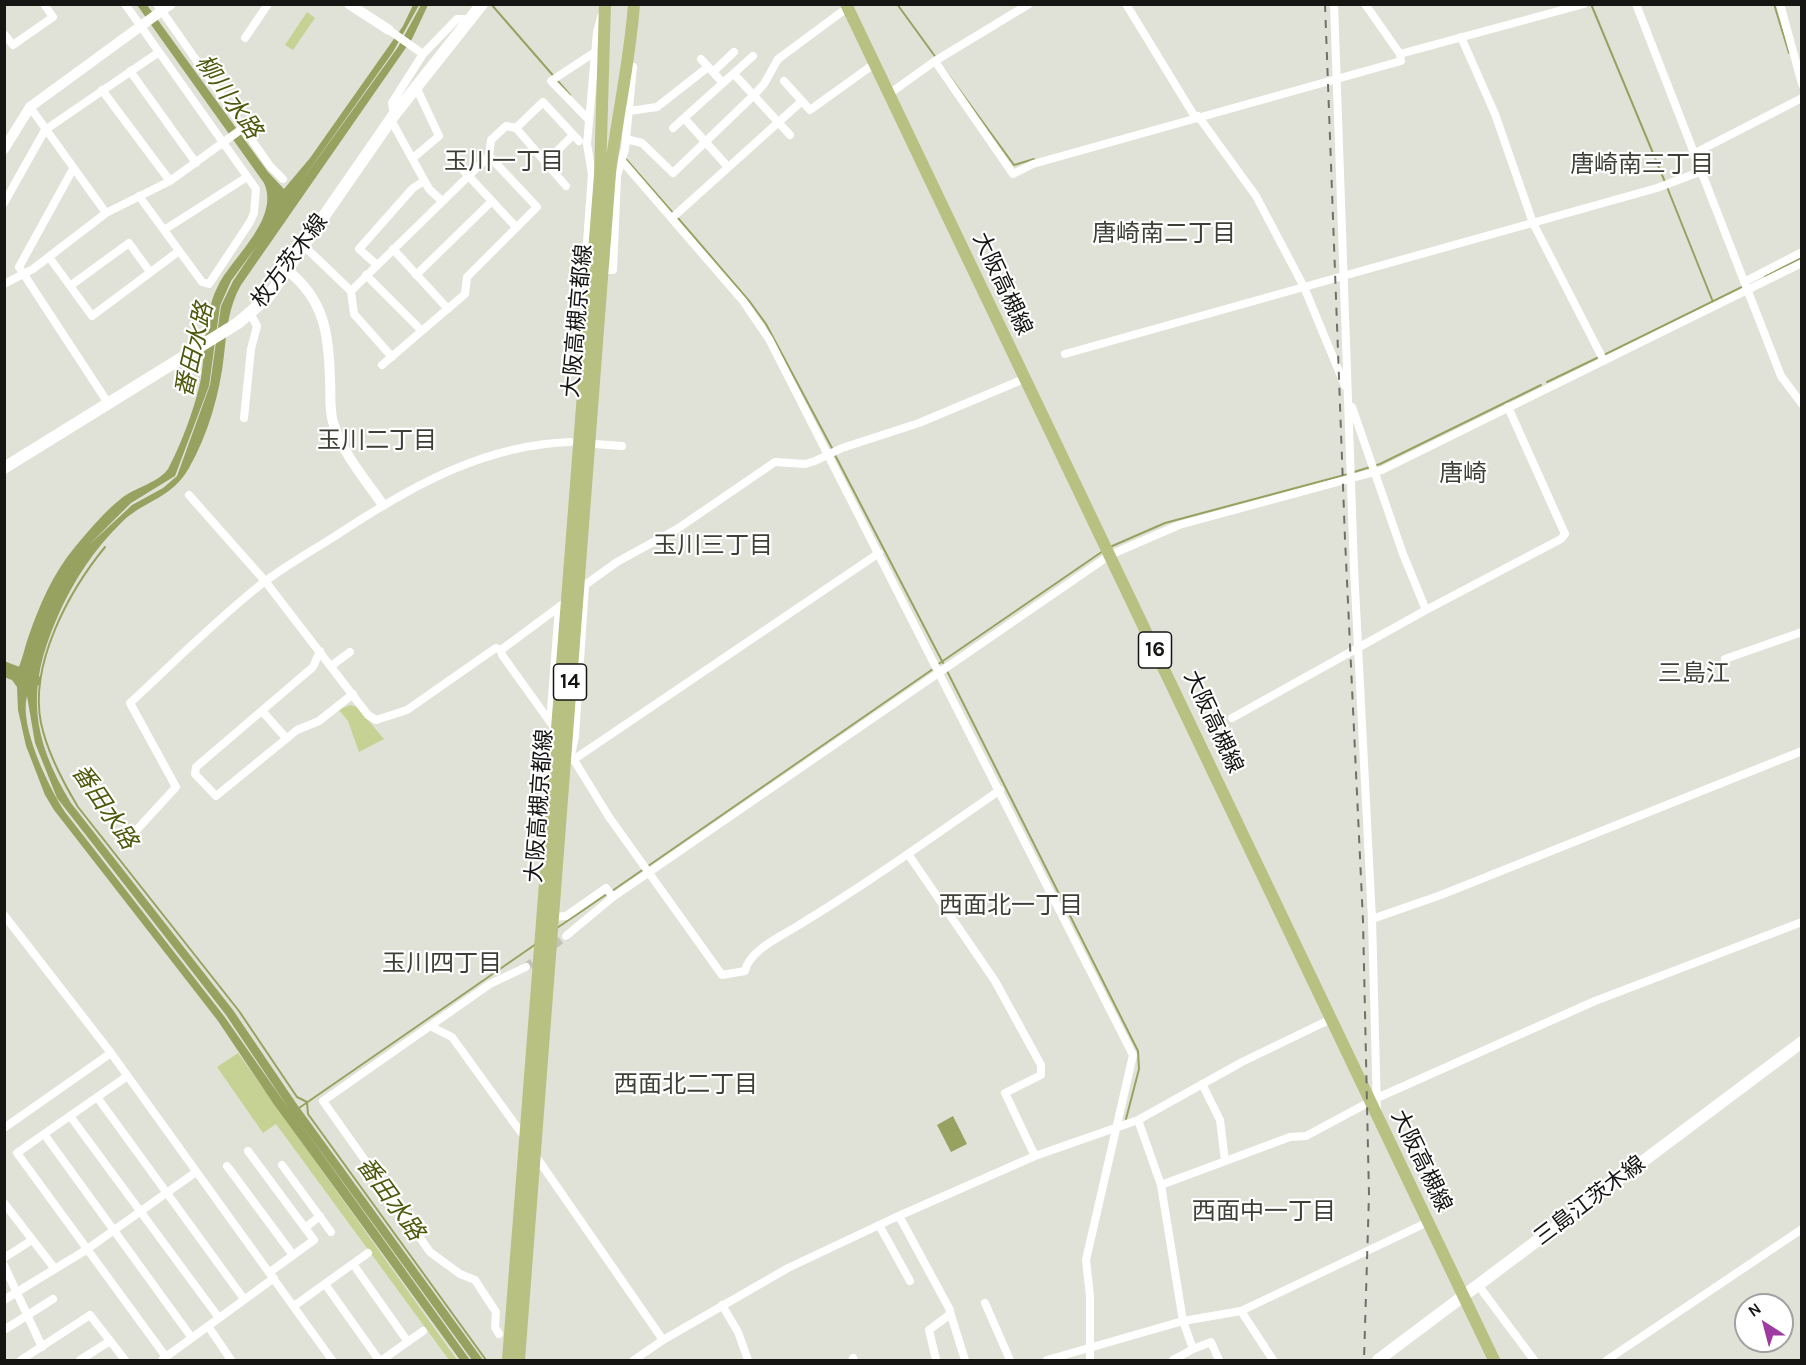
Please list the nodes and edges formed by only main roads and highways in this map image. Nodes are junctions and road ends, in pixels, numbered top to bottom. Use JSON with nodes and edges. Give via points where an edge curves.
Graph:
{"nodes":[{"id":1,"x":482,"y":4,"type":"edge"},
{"id":2,"x":605,"y":4,"type":"edge"},
{"id":3,"x":634,"y":4,"type":"edge"},
{"id":4,"x":847,"y":6,"type":"edge"},
{"id":5,"x":4,"y":468,"type":"edge"},
{"id":6,"x":1802,"y":1042,"type":"edge"},
{"id":7,"x":1463,"y":1296,"type":"junction"},
{"id":8,"x":508,"y":1360,"type":"edge"},
{"id":9,"x":519,"y":1360,"type":"edge"},
{"id":10,"x":1378,"y":1360,"type":"edge"},
{"id":11,"x":1494,"y":1360,"type":"edge"}],
"edges":[{"from":1,"to":5,"type":"main road","name":"枚方茨木線","via":[[392,117],[268,297],[234,326]]},
{"from":2,"to":8,"type":"main road","name":"大阪高槻京都線","number":"14","via":[[600,175],[553,726],[527,1140]]},
{"from":3,"to":9,"type":"main road","name":"大阪高槻京都線","number":"14","via":[[610,173],[570,754],[553,917]]},
{"from":4,"to":7,"type":"main road","name":"大阪高槻線","number":"16","via":[[1373,1100],[1377,1119]]},
{"from":6,"to":7,"type":"main road","name":"三島江茨木線"},
{"from":7,"to":10,"type":"main road","name":"三島江茨木線"},
{"from":7,"to":11,"type":"main road","name":"大阪高槻線","number":"16"}]}
